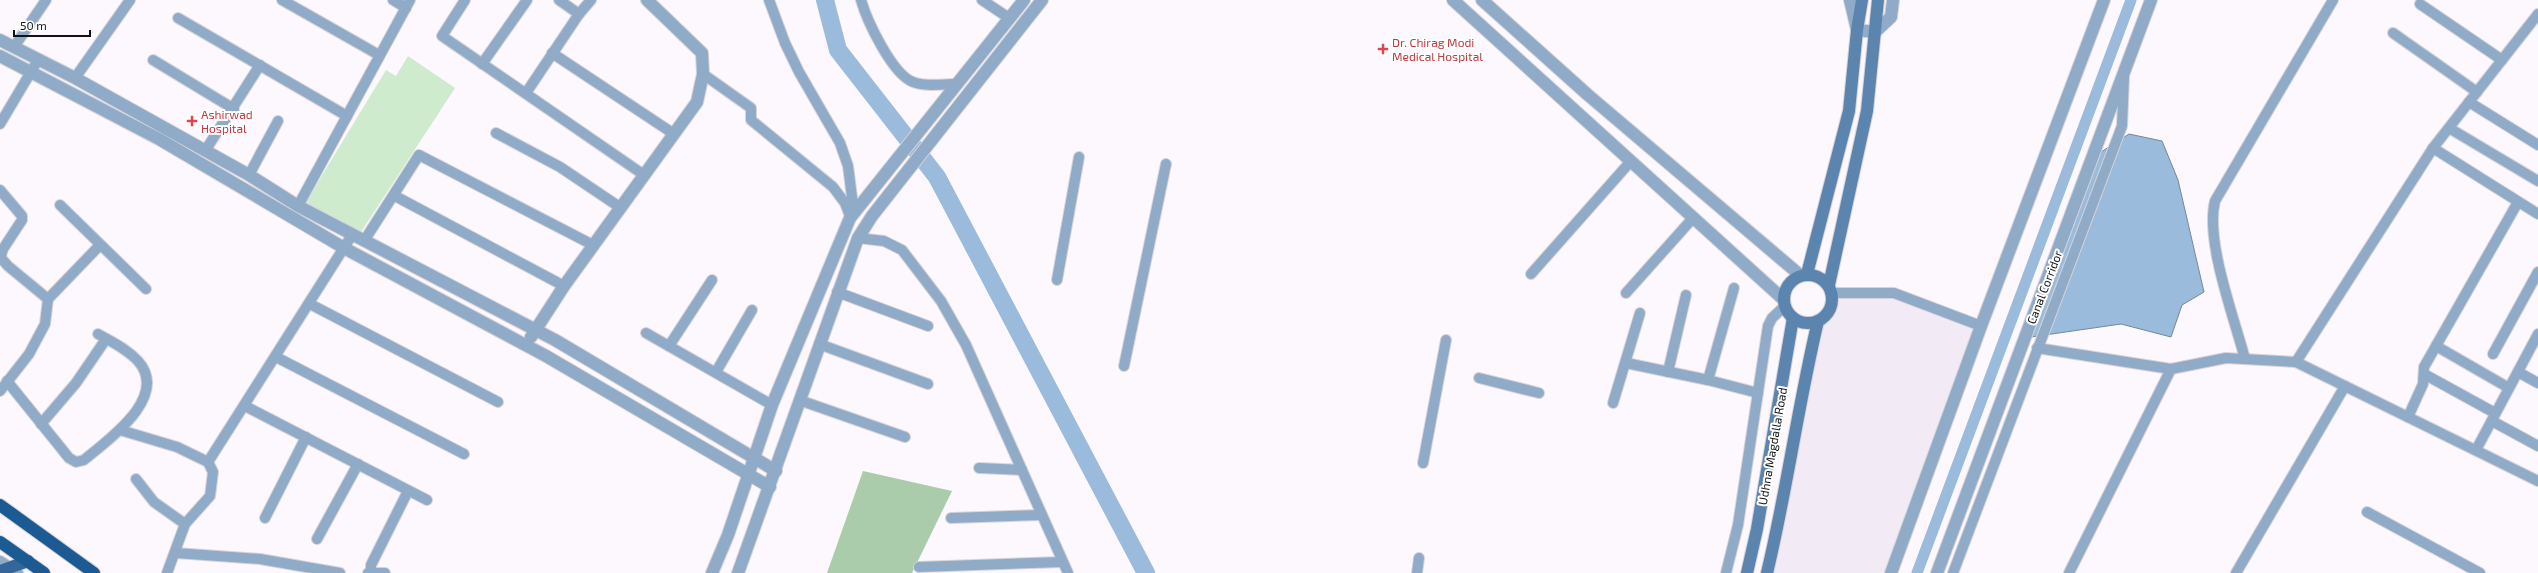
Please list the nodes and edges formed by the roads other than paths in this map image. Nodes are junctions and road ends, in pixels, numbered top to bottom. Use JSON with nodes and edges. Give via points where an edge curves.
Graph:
{"nodes":[{"id":1,"x":46,"y":0,"type":"edge"},
{"id":2,"x":130,"y":0,"type":"edge"},
{"id":3,"x":282,"y":0,"type":"edge"},
{"id":4,"x":393,"y":0,"type":"edge"},
{"id":5,"x":465,"y":0,"type":"edge"},
{"id":6,"x":527,"y":0,"type":"edge"},
{"id":7,"x":559,"y":0,"type":"edge"},
{"id":8,"x":591,"y":0,"type":"edge"},
{"id":9,"x":647,"y":0,"type":"edge"},
{"id":10,"x":769,"y":0,"type":"edge"},
{"id":11,"x":861,"y":0,"type":"edge"},
{"id":12,"x":982,"y":0,"type":"edge"},
{"id":13,"x":1024,"y":0,"type":"edge"},
{"id":14,"x":1042,"y":0,"type":"edge"},
{"id":15,"x":1453,"y":0,"type":"edge"},
{"id":16,"x":1482,"y":0,"type":"edge"},
{"id":17,"x":1850,"y":0,"type":"edge"},
{"id":18,"x":1862,"y":0,"type":"edge"},
{"id":19,"x":1878,"y":0,"type":"edge"},
{"id":20,"x":1893,"y":0,"type":"edge"},
{"id":21,"x":2104,"y":0,"type":"edge"},
{"id":22,"x":2151,"y":0,"type":"edge"},
{"id":23,"x":2333,"y":0,"type":"edge"},
{"id":24,"x":408,"y":4,"type":"edge"},
{"id":25,"x":2420,"y":4,"type":"dead end"},
{"id":26,"x":579,"y":14,"type":"junction"},
{"id":27,"x":2538,"y":14,"type":"edge"},
{"id":28,"x":178,"y":18,"type":"dead end"},
{"id":29,"x":1009,"y":18,"type":"junction"},
{"id":30,"x":1857,"y":30,"type":"junction"},
{"id":31,"x":1876,"y":32,"type":"junction"},
{"id":32,"x":2393,"y":33,"type":"dead end"},
{"id":33,"x":0,"y":40,"type":"edge"},
{"id":34,"x":14,"y":47,"type":"junction"},
{"id":35,"x":552,"y":53,"type":"junction"},
{"id":36,"x":379,"y":55,"type":"junction"},
{"id":37,"x":0,"y":56,"type":"edge"},
{"id":38,"x":38,"y":60,"type":"junction"},
{"id":39,"x":153,"y":60,"type":"dead end"},
{"id":40,"x":2502,"y":60,"type":"junction"},
{"id":41,"x":482,"y":64,"type":"junction"},
{"id":42,"x":260,"y":65,"type":"junction"},
{"id":43,"x":30,"y":72,"type":"junction"},
{"id":44,"x":703,"y":74,"type":"junction"},
{"id":45,"x":2124,"y":75,"type":"junction"},
{"id":46,"x":76,"y":78,"type":"junction"},
{"id":47,"x":956,"y":84,"type":"junction"},
{"id":48,"x":2477,"y":92,"type":"junction"},
{"id":49,"x":526,"y":93,"type":"junction"},
{"id":50,"x":2469,"y":102,"type":"junction"},
{"id":51,"x":234,"y":109,"type":"junction"},
{"id":52,"x":347,"y":116,"type":"junction"},
{"id":53,"x":1,"y":119,"type":"edge"},
{"id":54,"x":278,"y":121,"type":"dead end"},
{"id":55,"x":2449,"y":128,"type":"junction"},
{"id":56,"x":496,"y":133,"type":"dead end"},
{"id":57,"x":674,"y":134,"type":"junction"},
{"id":58,"x":2538,"y":145,"type":"edge"},
{"id":59,"x":2433,"y":148,"type":"junction"},
{"id":60,"x":205,"y":151,"type":"junction"},
{"id":61,"x":1079,"y":157,"type":"dead end"},
{"id":62,"x":1631,"y":161,"type":"junction"},
{"id":63,"x":1166,"y":164,"type":"dead end"},
{"id":64,"x":249,"y":175,"type":"junction"},
{"id":65,"x":644,"y":175,"type":"junction"},
{"id":66,"x":2538,"y":180,"type":"edge"},
{"id":67,"x":0,"y":190,"type":"edge"},
{"id":68,"x":395,"y":196,"type":"junction"},
{"id":69,"x":2518,"y":202,"type":"junction"},
{"id":70,"x":60,"y":205,"type":"dead end"},
{"id":71,"x":298,"y":206,"type":"junction"},
{"id":72,"x":620,"y":208,"type":"junction"},
{"id":73,"x":855,"y":212,"type":"junction"},
{"id":74,"x":2538,"y":214,"type":"edge"},
{"id":75,"x":1693,"y":218,"type":"junction"},
{"id":76,"x":352,"y":235,"type":"junction"},
{"id":77,"x":858,"y":238,"type":"junction"},
{"id":78,"x":364,"y":241,"type":"junction"},
{"id":79,"x":100,"y":245,"type":"junction"},
{"id":80,"x":593,"y":246,"type":"junction"},
{"id":81,"x":344,"y":248,"type":"junction"},
{"id":82,"x":0,"y":258,"type":"edge"},
{"id":83,"x":2538,"y":272,"type":"edge"},
{"id":84,"x":1531,"y":274,"type":"dead end"},
{"id":85,"x":1803,"y":275,"type":"junction"},
{"id":86,"x":712,"y":280,"type":"dead end"},
{"id":87,"x":1057,"y":280,"type":"dead end"},
{"id":88,"x":564,"y":286,"type":"junction"},
{"id":89,"x":1734,"y":288,"type":"dead end"},
{"id":90,"x":146,"y":289,"type":"dead end"},
{"id":91,"x":1830,"y":289,"type":"junction"},
{"id":92,"x":837,"y":292,"type":"junction"},
{"id":93,"x":1626,"y":293,"type":"dead end"},
{"id":94,"x":1686,"y":295,"type":"dead end"},
{"id":95,"x":48,"y":299,"type":"junction"},
{"id":96,"x":1784,"y":303,"type":"junction"},
{"id":97,"x":310,"y":304,"type":"junction"},
{"id":98,"x":752,"y":310,"type":"dead end"},
{"id":99,"x":1640,"y":313,"type":"dead end"},
{"id":100,"x":1793,"y":318,"type":"junction"},
{"id":101,"x":1818,"y":321,"type":"junction"},
{"id":102,"x":928,"y":326,"type":"dead end"},
{"id":103,"x":1980,"y":326,"type":"junction"},
{"id":104,"x":534,"y":330,"type":"junction"},
{"id":105,"x":646,"y":333,"type":"dead end"},
{"id":106,"x":2538,"y":334,"type":"edge"},
{"id":107,"x":1446,"y":340,"type":"dead end"},
{"id":108,"x":819,"y":344,"type":"junction"},
{"id":109,"x":527,"y":346,"type":"junction"},
{"id":110,"x":669,"y":346,"type":"junction"},
{"id":111,"x":2436,"y":346,"type":"junction"},
{"id":112,"x":2037,"y":348,"type":"junction"},
{"id":113,"x":2493,"y":354,"type":"dead end"},
{"id":114,"x":276,"y":357,"type":"junction"},
{"id":115,"x":2245,"y":359,"type":"junction"},
{"id":116,"x":2296,"y":362,"type":"junction"},
{"id":117,"x":1626,"y":363,"type":"junction"},
{"id":118,"x":1124,"y":366,"type":"dead end"},
{"id":119,"x":2171,"y":369,"type":"junction"},
{"id":120,"x":716,"y":372,"type":"junction"},
{"id":121,"x":1668,"y":372,"type":"junction"},
{"id":122,"x":2518,"y":372,"type":"junction"},
{"id":123,"x":2424,"y":374,"type":"junction"},
{"id":124,"x":1479,"y":378,"type":"dead end"},
{"id":125,"x":1708,"y":380,"type":"junction"},
{"id":126,"x":7,"y":382,"type":"junction"},
{"id":127,"x":2538,"y":383,"type":"edge"},
{"id":128,"x":928,"y":384,"type":"dead end"},
{"id":129,"x":2345,"y":386,"type":"junction"},
{"id":130,"x":2509,"y":388,"type":"junction"},
{"id":131,"x":0,"y":391,"type":"edge"},
{"id":132,"x":1539,"y":393,"type":"dead end"},
{"id":133,"x":1758,"y":393,"type":"junction"},
{"id":134,"x":799,"y":400,"type":"junction"},
{"id":135,"x":498,"y":402,"type":"dead end"},
{"id":136,"x":1613,"y":403,"type":"dead end"},
{"id":137,"x":772,"y":405,"type":"junction"},
{"id":138,"x":245,"y":406,"type":"junction"},
{"id":139,"x":2408,"y":417,"type":"junction"},
{"id":140,"x":2493,"y":417,"type":"junction"},
{"id":141,"x":41,"y":424,"type":"junction"},
{"id":142,"x":120,"y":430,"type":"junction"},
{"id":143,"x":306,"y":437,"type":"junction"},
{"id":144,"x":905,"y":437,"type":"dead end"},
{"id":145,"x":2538,"y":446,"type":"edge"},
{"id":146,"x":2476,"y":450,"type":"junction"},
{"id":147,"x":464,"y":454,"type":"dead end"},
{"id":148,"x":752,"y":459,"type":"junction"},
{"id":149,"x":208,"y":462,"type":"junction"},
{"id":150,"x":1423,"y":463,"type":"dead end"},
{"id":151,"x":358,"y":464,"type":"junction"},
{"id":152,"x":979,"y":468,"type":"dead end"},
{"id":153,"x":1022,"y":470,"type":"junction"},
{"id":154,"x":776,"y":471,"type":"junction"},
{"id":155,"x":747,"y":475,"type":"junction"},
{"id":156,"x":136,"y":479,"type":"dead end"},
{"id":157,"x":2538,"y":481,"type":"edge"},
{"id":158,"x":770,"y":487,"type":"junction"},
{"id":159,"x":408,"y":490,"type":"junction"},
{"id":160,"x":427,"y":500,"type":"dead end"},
{"id":161,"x":0,"y":505,"type":"edge"},
{"id":162,"x":2367,"y":512,"type":"dead end"},
{"id":163,"x":1041,"y":515,"type":"junction"},
{"id":164,"x":266,"y":518,"type":"dead end"},
{"id":165,"x":951,"y":518,"type":"dead end"},
{"id":166,"x":185,"y":524,"type":"junction"},
{"id":167,"x":317,"y":539,"type":"dead end"},
{"id":168,"x":0,"y":542,"type":"edge"},
{"id":169,"x":176,"y":553,"type":"junction"},
{"id":170,"x":1419,"y":558,"type":"dead end"},
{"id":171,"x":28,"y":561,"type":"junction"},
{"id":172,"x":1062,"y":562,"type":"junction"},
{"id":173,"x":919,"y":567,"type":"dead end"},
{"id":174,"x":7,"y":568,"type":"edge"},
{"id":175,"x":369,"y":572,"type":"edge"},
{"id":176,"x":44,"y":573,"type":"edge"},
{"id":177,"x":94,"y":573,"type":"edge"},
{"id":178,"x":167,"y":573,"type":"edge"},
{"id":179,"x":340,"y":573,"type":"edge"},
{"id":180,"x":384,"y":573,"type":"edge"},
{"id":181,"x":712,"y":573,"type":"edge"},
{"id":182,"x":738,"y":573,"type":"edge"},
{"id":183,"x":1068,"y":573,"type":"edge"},
{"id":184,"x":1416,"y":573,"type":"edge"},
{"id":185,"x":1726,"y":573,"type":"edge"},
{"id":186,"x":1747,"y":573,"type":"edge"},
{"id":187,"x":1767,"y":573,"type":"edge"},
{"id":188,"x":1891,"y":573,"type":"edge"},
{"id":189,"x":1937,"y":573,"type":"edge"},
{"id":190,"x":1953,"y":573,"type":"edge"},
{"id":191,"x":2069,"y":573,"type":"edge"},
{"id":192,"x":2236,"y":573,"type":"edge"},
{"id":193,"x":2480,"y":573,"type":"edge"}],
"edges":[{"from":1,"to":34,"type":"street"},
{"from":2,"to":46,"type":"street"},
{"from":3,"to":36,"type":"street"},
{"from":4,"to":24,"type":"street"},
{"from":5,"to":41,"type":"street","via":[[442,36]]},
{"from":6,"to":41,"type":"street"},
{"from":7,"to":26,"type":"street"},
{"from":8,"to":26,"type":"street"},
{"from":9,"to":44,"type":"street","via":[[702,52]]},
{"from":10,"to":73,"type":"street","via":[[796,67],[840,143],[848,166]]},
{"from":11,"to":47,"type":"street","via":[[871,28],[907,79],[923,84]]},
{"from":12,"to":29,"type":"street"},
{"from":13,"to":29,"type":"street"},
{"from":14,"to":77,"type":"street","via":[[872,216]]},
{"from":15,"to":62,"type":"street"},
{"from":16,"to":85,"type":"street","via":[[1594,100]]},
{"from":17,"to":30,"type":"street"},
{"from":18,"to":30,"type":"main road"},
{"from":19,"to":31,"type":"main road"},
{"from":20,"to":31,"type":"street","via":[[1891,17]]},
{"from":21,"to":103,"type":"street"},
{"from":22,"to":45,"type":"street","name":"Canal Corridor"},
{"from":23,"to":115,"type":"street","via":[[2215,201],[2212,215],[2213,239]]},
{"from":24,"to":36,"type":"street"},
{"from":25,"to":40,"type":"street"},
{"from":26,"to":35,"type":"street"},
{"from":27,"to":40,"type":"street"},
{"from":28,"to":42,"type":"street"},
{"from":29,"to":47,"type":"street"},
{"from":30,"to":31,"type":"street"},
{"from":30,"to":85,"type":"main road","via":[[1849,111]]},
{"from":31,"to":91,"type":"main road","via":[[1867,111]]},
{"from":32,"to":48,"type":"street"},
{"from":33,"to":34,"type":"street"},
{"from":34,"to":38,"type":"street"},
{"from":35,"to":49,"type":"street"},
{"from":35,"to":57,"type":"street"},
{"from":36,"to":52,"type":"street"},
{"from":37,"to":43,"type":"street"},
{"from":38,"to":43,"type":"street"},
{"from":38,"to":46,"type":"street"},
{"from":39,"to":51,"type":"street"},
{"from":40,"to":48,"type":"street"},
{"from":41,"to":49,"type":"street"},
{"from":42,"to":51,"type":"street"},
{"from":42,"to":52,"type":"street"},
{"from":43,"to":53,"type":"street"},
{"from":43,"to":81,"type":"street","via":[[159,138]]},
{"from":44,"to":57,"type":"street","via":[[697,102]]},
{"from":44,"to":73,"type":"street","via":[[751,108],[751,120],[832,187]]},
{"from":45,"to":112,"type":"street","via":[[2122,126]]},
{"from":45,"to":189,"type":"street","name":"Canal Corridor"},
{"from":46,"to":60,"type":"street"},
{"from":47,"to":73,"type":"street"},
{"from":48,"to":50,"type":"street"},
{"from":49,"to":65,"type":"street"},
{"from":50,"to":55,"type":"street"},
{"from":50,"to":58,"type":"street"},
{"from":51,"to":60,"type":"street"},
{"from":52,"to":71,"type":"street"},
{"from":54,"to":64,"type":"street"},
{"from":55,"to":59,"type":"street"},
{"from":55,"to":66,"type":"street"},
{"from":56,"to":72,"type":"street","via":[[560,167]]},
{"from":57,"to":65,"type":"street"},
{"from":59,"to":69,"type":"street"},
{"from":59,"to":116,"type":"street"},
{"from":60,"to":64,"type":"street"},
{"from":61,"to":87,"type":"street"},
{"from":62,"to":75,"type":"street"},
{"from":62,"to":84,"type":"street"},
{"from":63,"to":118,"type":"street"},
{"from":64,"to":71,"type":"street"},
{"from":65,"to":72,"type":"street"},
{"from":67,"to":82,"type":"street","via":[[22,216]]},
{"from":68,"to":78,"type":"street","via":[[389,201]]},
{"from":68,"to":80,"type":"street","via":[[419,155]]},
{"from":68,"to":88,"type":"street"},
{"from":69,"to":74,"type":"street"},
{"from":69,"to":111,"type":"street"},
{"from":70,"to":79,"type":"street"},
{"from":71,"to":76,"type":"street"},
{"from":72,"to":80,"type":"street"},
{"from":73,"to":137,"type":"street"},
{"from":75,"to":93,"type":"street"},
{"from":75,"to":96,"type":"street"},
{"from":76,"to":78,"type":"street"},
{"from":76,"to":81,"type":"street"},
{"from":77,"to":92,"type":"street"},
{"from":77,"to":153,"type":"street","via":[[884,241],[902,250],[941,301],[966,345]]},
{"from":78,"to":104,"type":"street"},
{"from":79,"to":90,"type":"street"},
{"from":79,"to":95,"type":"street"},
{"from":80,"to":88,"type":"street"},
{"from":81,"to":97,"type":"street"},
{"from":81,"to":109,"type":"street"},
{"from":82,"to":95,"type":"street"},
{"from":83,"to":113,"type":"street"},
{"from":85,"to":91,"type":"main road","via":[[1816,275]]},
{"from":85,"to":96,"type":"main road","via":[[1788,285]]},
{"from":86,"to":110,"type":"street"},
{"from":88,"to":104,"type":"street"},
{"from":89,"to":125,"type":"street"},
{"from":91,"to":101,"type":"main road","via":[[1830,310]]},
{"from":91,"to":103,"type":"street","via":[[1894,293]]},
{"from":92,"to":102,"type":"street"},
{"from":92,"to":108,"type":"street"},
{"from":94,"to":121,"type":"street"},
{"from":95,"to":126,"type":"street","via":[[45,324],[29,354]]},
{"from":96,"to":100,"type":"main road"},
{"from":96,"to":133,"type":"street","via":[[1768,326]]},
{"from":97,"to":114,"type":"street"},
{"from":97,"to":135,"type":"street"},
{"from":98,"to":120,"type":"street"},
{"from":99,"to":117,"type":"street"},
{"from":100,"to":101,"type":"main road","via":[[1809,323]]},
{"from":100,"to":186,"type":"main road","name":"Udhna Magdalla Road","via":[[1759,521]]},
{"from":101,"to":187,"type":"main road","via":[[1807,367],[1780,519]]},
{"from":103,"to":188,"type":"street"},
{"from":104,"to":109,"type":"street"},
{"from":104,"to":148,"type":"street","via":[[555,340]]},
{"from":105,"to":110,"type":"street"},
{"from":106,"to":122,"type":"street"},
{"from":107,"to":150,"type":"street"},
{"from":108,"to":128,"type":"street"},
{"from":108,"to":134,"type":"street"},
{"from":109,"to":155,"type":"street"},
{"from":110,"to":120,"type":"street"},
{"from":111,"to":123,"type":"street","via":[[2424,367]]},
{"from":111,"to":130,"type":"street"},
{"from":112,"to":119,"type":"street"},
{"from":112,"to":190,"type":"street"},
{"from":114,"to":138,"type":"street"},
{"from":114,"to":147,"type":"street"},
{"from":115,"to":116,"type":"street"},
{"from":115,"to":119,"type":"street","via":[[2226,358]]},
{"from":116,"to":129,"type":"street"},
{"from":117,"to":121,"type":"street"},
{"from":117,"to":136,"type":"street"},
{"from":119,"to":191,"type":"street"},
{"from":120,"to":137,"type":"street"},
{"from":121,"to":125,"type":"street"},
{"from":122,"to":127,"type":"street"},
{"from":122,"to":130,"type":"street"},
{"from":123,"to":139,"type":"street","via":[[2423,384]]},
{"from":123,"to":140,"type":"street"},
{"from":124,"to":132,"type":"street"},
{"from":125,"to":133,"type":"street"},
{"from":126,"to":131,"type":"street"},
{"from":126,"to":141,"type":"street"},
{"from":129,"to":139,"type":"street"},
{"from":129,"to":192,"type":"street"},
{"from":130,"to":140,"type":"street"},
{"from":133,"to":185,"type":"street","via":[[1738,525]]},
{"from":134,"to":144,"type":"street"},
{"from":134,"to":154,"type":"street"},
{"from":137,"to":148,"type":"street"},
{"from":138,"to":143,"type":"street"},
{"from":138,"to":149,"type":"street"},
{"from":139,"to":146,"type":"street"},
{"from":140,"to":145,"type":"street"},
{"from":140,"to":146,"type":"street"},
{"from":141,"to":142,"type":"street","via":[[62,451],[76,462],[84,460]]},
{"from":141,"to":142,"type":"street","via":[[76,383],[102,336],[126,350],[139,362],[145,374],[146,393],[134,417]]},
{"from":142,"to":149,"type":"street","via":[[176,447]]},
{"from":143,"to":151,"type":"street"},
{"from":143,"to":164,"type":"street"},
{"from":146,"to":157,"type":"street"},
{"from":148,"to":154,"type":"street"},
{"from":148,"to":155,"type":"street"},
{"from":149,"to":166,"type":"street","via":[[213,472],[210,496]]},
{"from":151,"to":159,"type":"street"},
{"from":151,"to":167,"type":"street"},
{"from":152,"to":153,"type":"street"},
{"from":153,"to":163,"type":"street"},
{"from":154,"to":158,"type":"street"},
{"from":155,"to":158,"type":"street"},
{"from":155,"to":181,"type":"street","via":[[728,535]]},
{"from":156,"to":166,"type":"street","via":[[154,502]]},
{"from":158,"to":182,"type":"street"},
{"from":159,"to":160,"type":"street"},
{"from":159,"to":175,"type":"street"},
{"from":161,"to":177,"type":"highway"},
{"from":162,"to":193,"type":"street"},
{"from":163,"to":165,"type":"street"},
{"from":163,"to":172,"type":"street"},
{"from":166,"to":169,"type":"street"},
{"from":168,"to":171,"type":"highway"},
{"from":169,"to":178,"type":"street"},
{"from":169,"to":179,"type":"street","via":[[260,559]]},
{"from":170,"to":184,"type":"street"},
{"from":171,"to":174,"type":"main road"},
{"from":171,"to":176,"type":"highway"},
{"from":172,"to":173,"type":"street"},
{"from":172,"to":183,"type":"street"},
{"from":175,"to":180,"type":"street"}]}
